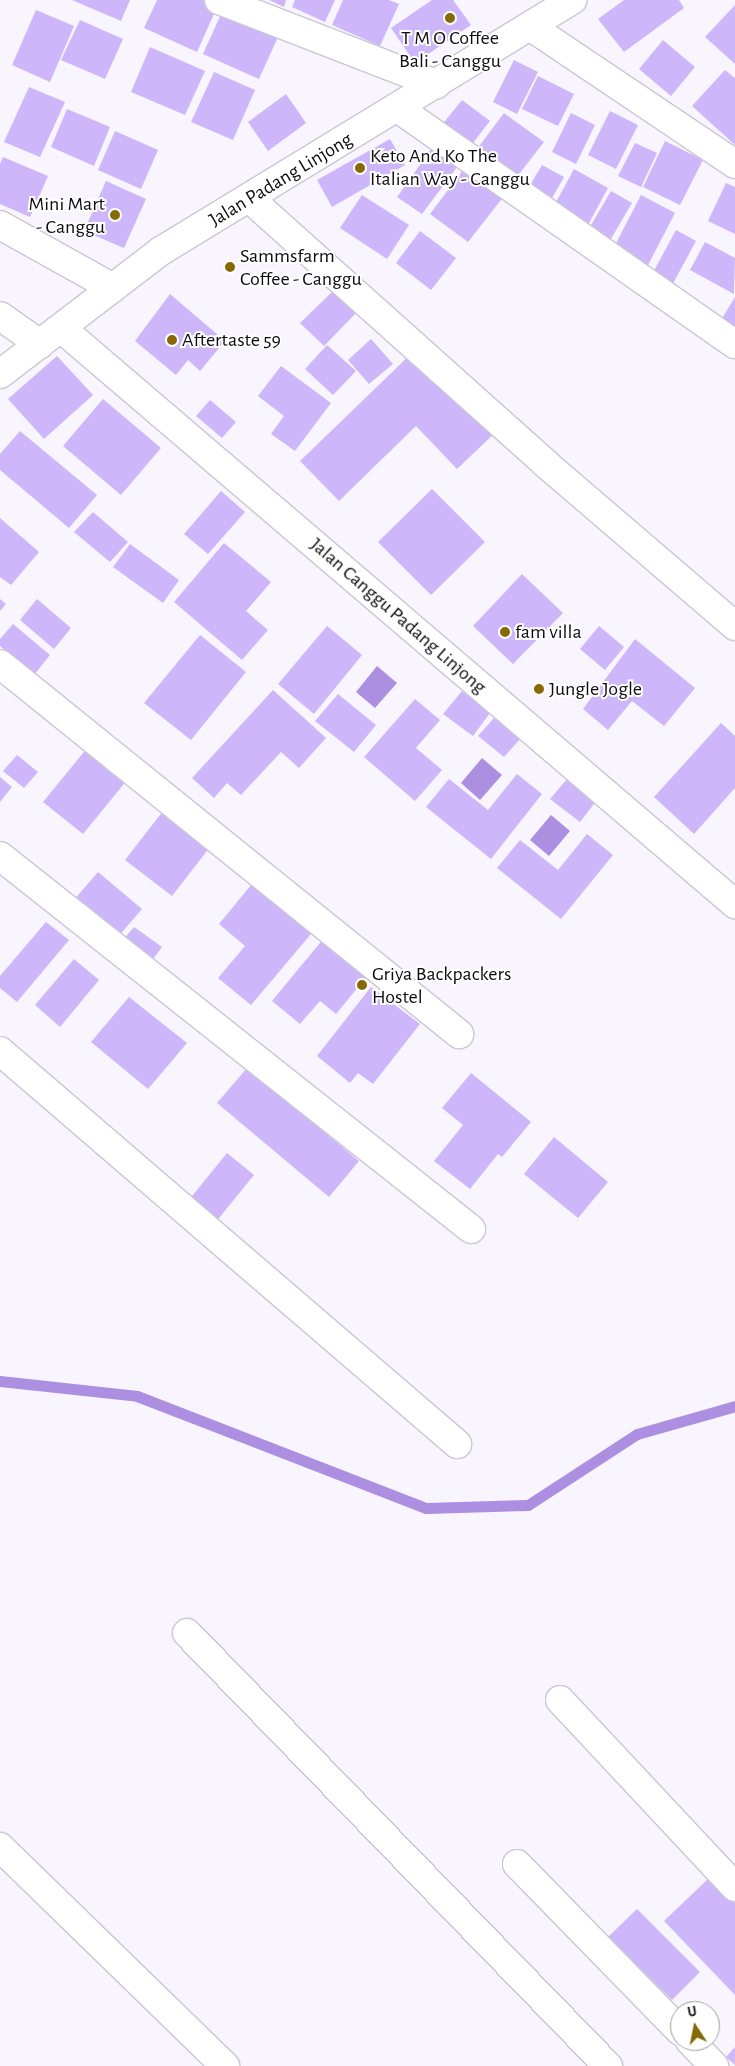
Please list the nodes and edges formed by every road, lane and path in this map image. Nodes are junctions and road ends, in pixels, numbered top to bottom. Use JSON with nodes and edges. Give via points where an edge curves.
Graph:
{"nodes":[{"id":1,"x":218,"y":0,"type":"edge"},
{"id":2,"x":565,"y":1,"type":"edge"},
{"id":3,"x":531,"y":27,"type":"junction"},
{"id":4,"x":436,"y":84,"type":"junction"},
{"id":5,"x":398,"y":109,"type":"junction"},
{"id":6,"x":735,"y":164,"type":"edge"},
{"id":7,"x":250,"y":199,"type":"junction"},
{"id":8,"x":0,"y":225,"type":"edge"},
{"id":9,"x":113,"y":288,"type":"junction"},
{"id":10,"x":0,"y":316,"type":"edge"},
{"id":11,"x":50,"y":336,"type":"junction"},
{"id":12,"x":735,"y":344,"type":"edge"},
{"id":13,"x":0,"y":374,"type":"edge"},
{"id":14,"x":735,"y":626,"type":"edge"},
{"id":15,"x":0,"y":664,"type":"edge"},
{"id":16,"x":0,"y":856,"type":"edge"},
{"id":17,"x":735,"y":904,"type":"edge"},
{"id":18,"x":459,"y":1034,"type":"dead end"},
{"id":19,"x":0,"y":1051,"type":"edge"},
{"id":20,"x":471,"y":1229,"type":"dead end"},
{"id":21,"x":457,"y":1444,"type":"dead end"},
{"id":22,"x":186,"y":1633,"type":"dead end"},
{"id":23,"x":560,"y":1700,"type":"dead end"},
{"id":24,"x":0,"y":1847,"type":"edge"},
{"id":25,"x":518,"y":1864,"type":"dead end"},
{"id":26,"x":735,"y":1888,"type":"edge"},
{"id":27,"x":670,"y":2021,"type":"edge"},
{"id":28,"x":700,"y":2051,"type":"edge"},
{"id":29,"x":225,"y":2066,"type":"edge"},
{"id":30,"x":608,"y":2066,"type":"edge"},
{"id":31,"x":714,"y":2066,"type":"edge"}],
"edges":[{"from":1,"to":4,"type":"street"},
{"from":2,"to":3,"type":"street","name":"Jalan Padang Linjong"},
{"from":3,"to":4,"type":"street","name":"Jalan Padang Linjong"},
{"from":3,"to":6,"type":"street"},
{"from":4,"to":5,"type":"street","name":"Jalan Padang Linjong"},
{"from":5,"to":7,"type":"street","name":"Jalan Padang Linjong"},
{"from":5,"to":12,"type":"street"},
{"from":7,"to":9,"type":"street","name":"Jalan Padang Linjong","via":[[161,251]]},
{"from":7,"to":14,"type":"street","via":[[546,464]]},
{"from":8,"to":9,"type":"street"},
{"from":9,"to":11,"type":"street","name":"Jalan Padang Linjong"},
{"from":10,"to":11,"type":"street","name":"Jalan Canggu Padang Linjong"},
{"from":11,"to":13,"type":"street","name":"Jalan Padang Linjong"},
{"from":11,"to":17,"type":"street","name":"Jalan Canggu Padang Linjong"},
{"from":15,"to":18,"type":"street"},
{"from":16,"to":20,"type":"street"},
{"from":19,"to":21,"type":"street"},
{"from":22,"to":30,"type":"street"},
{"from":23,"to":26,"type":"street"},
{"from":24,"to":29,"type":"street"},
{"from":25,"to":27,"type":"street"},
{"from":28,"to":31,"type":"street"}]}
